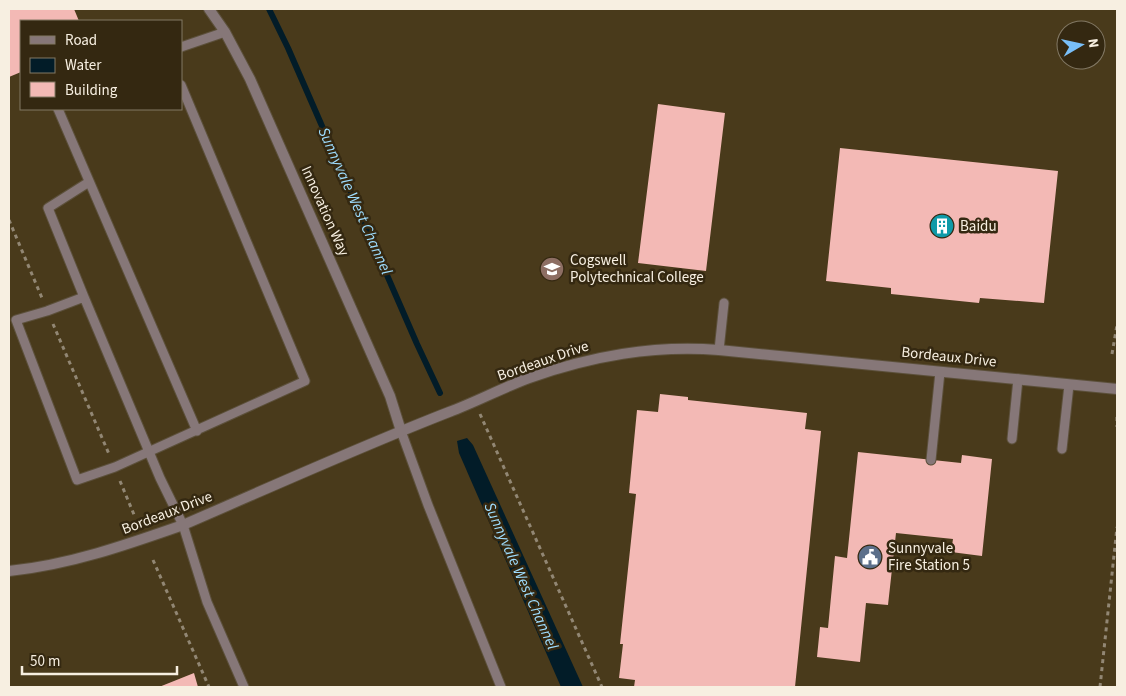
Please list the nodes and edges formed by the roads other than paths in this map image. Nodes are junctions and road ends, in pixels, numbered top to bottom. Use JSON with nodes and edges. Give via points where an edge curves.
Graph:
{"nodes":[{"id":1,"x":209,"y":9,"type":"edge"},
{"id":2,"x":224,"y":32,"type":"junction"},
{"id":3,"x":182,"y":47,"type":"edge"},
{"id":4,"x":182,"y":87,"type":"edge"},
{"id":5,"x":58,"y":110,"type":"edge"},
{"id":6,"x":90,"y":182,"type":"junction"},
{"id":7,"x":84,"y":297,"type":"junction"},
{"id":8,"x":724,"y":304,"type":"dead end"},
{"id":9,"x":719,"y":350,"type":"junction"},
{"id":10,"x":940,"y":372,"type":"junction"},
{"id":11,"x":1018,"y":379,"type":"junction"},
{"id":12,"x":1069,"y":385,"type":"junction"},
{"id":13,"x":1117,"y":388,"type":"edge"},
{"id":14,"x":197,"y":431,"type":"junction"},
{"id":15,"x":401,"y":431,"type":"junction"},
{"id":16,"x":1012,"y":439,"type":"dead end"},
{"id":17,"x":1062,"y":449,"type":"dead end"},
{"id":18,"x":149,"y":452,"type":"junction"},
{"id":19,"x":931,"y":460,"type":"dead end"},
{"id":20,"x":183,"y":525,"type":"junction"},
{"id":21,"x":9,"y":571,"type":"edge"},
{"id":22,"x":244,"y":687,"type":"edge"},
{"id":23,"x":501,"y":687,"type":"edge"}],
"edges":[{"from":1,"to":2,"type":"street","name":"Innovation Way"},
{"from":2,"to":3,"type":"lane"},
{"from":2,"to":15,"type":"street","name":"Innovation Way","via":[[250,79],[390,396]]},
{"from":4,"to":14,"type":"lane","via":[[305,381]]},
{"from":5,"to":6,"type":"lane"},
{"from":6,"to":7,"type":"lane","via":[[48,208]]},
{"from":6,"to":14,"type":"lane"},
{"from":7,"to":18,"type":"lane"},
{"from":7,"to":18,"type":"lane","via":[[16,320],[77,480]]},
{"from":8,"to":9,"type":"lane"},
{"from":9,"to":10,"type":"street","name":"Bordeaux Drive"},
{"from":9,"to":15,"type":"street","name":"Bordeaux Drive","via":[[665,348],[573,364]]},
{"from":10,"to":11,"type":"street","name":"Bordeaux Drive"},
{"from":10,"to":19,"type":"lane"},
{"from":11,"to":12,"type":"street","name":"Bordeaux Drive"},
{"from":11,"to":16,"type":"lane"},
{"from":12,"to":13,"type":"street","name":"Bordeaux Drive"},
{"from":12,"to":17,"type":"lane"},
{"from":14,"to":18,"type":"lane"},
{"from":15,"to":20,"type":"street","name":"Bordeaux Drive"},
{"from":15,"to":23,"type":"lane"},
{"from":18,"to":20,"type":"lane"},
{"from":20,"to":21,"type":"street","name":"Bordeaux Drive","via":[[82,558]]},
{"from":20,"to":22,"type":"lane","via":[[207,602]]}]}
